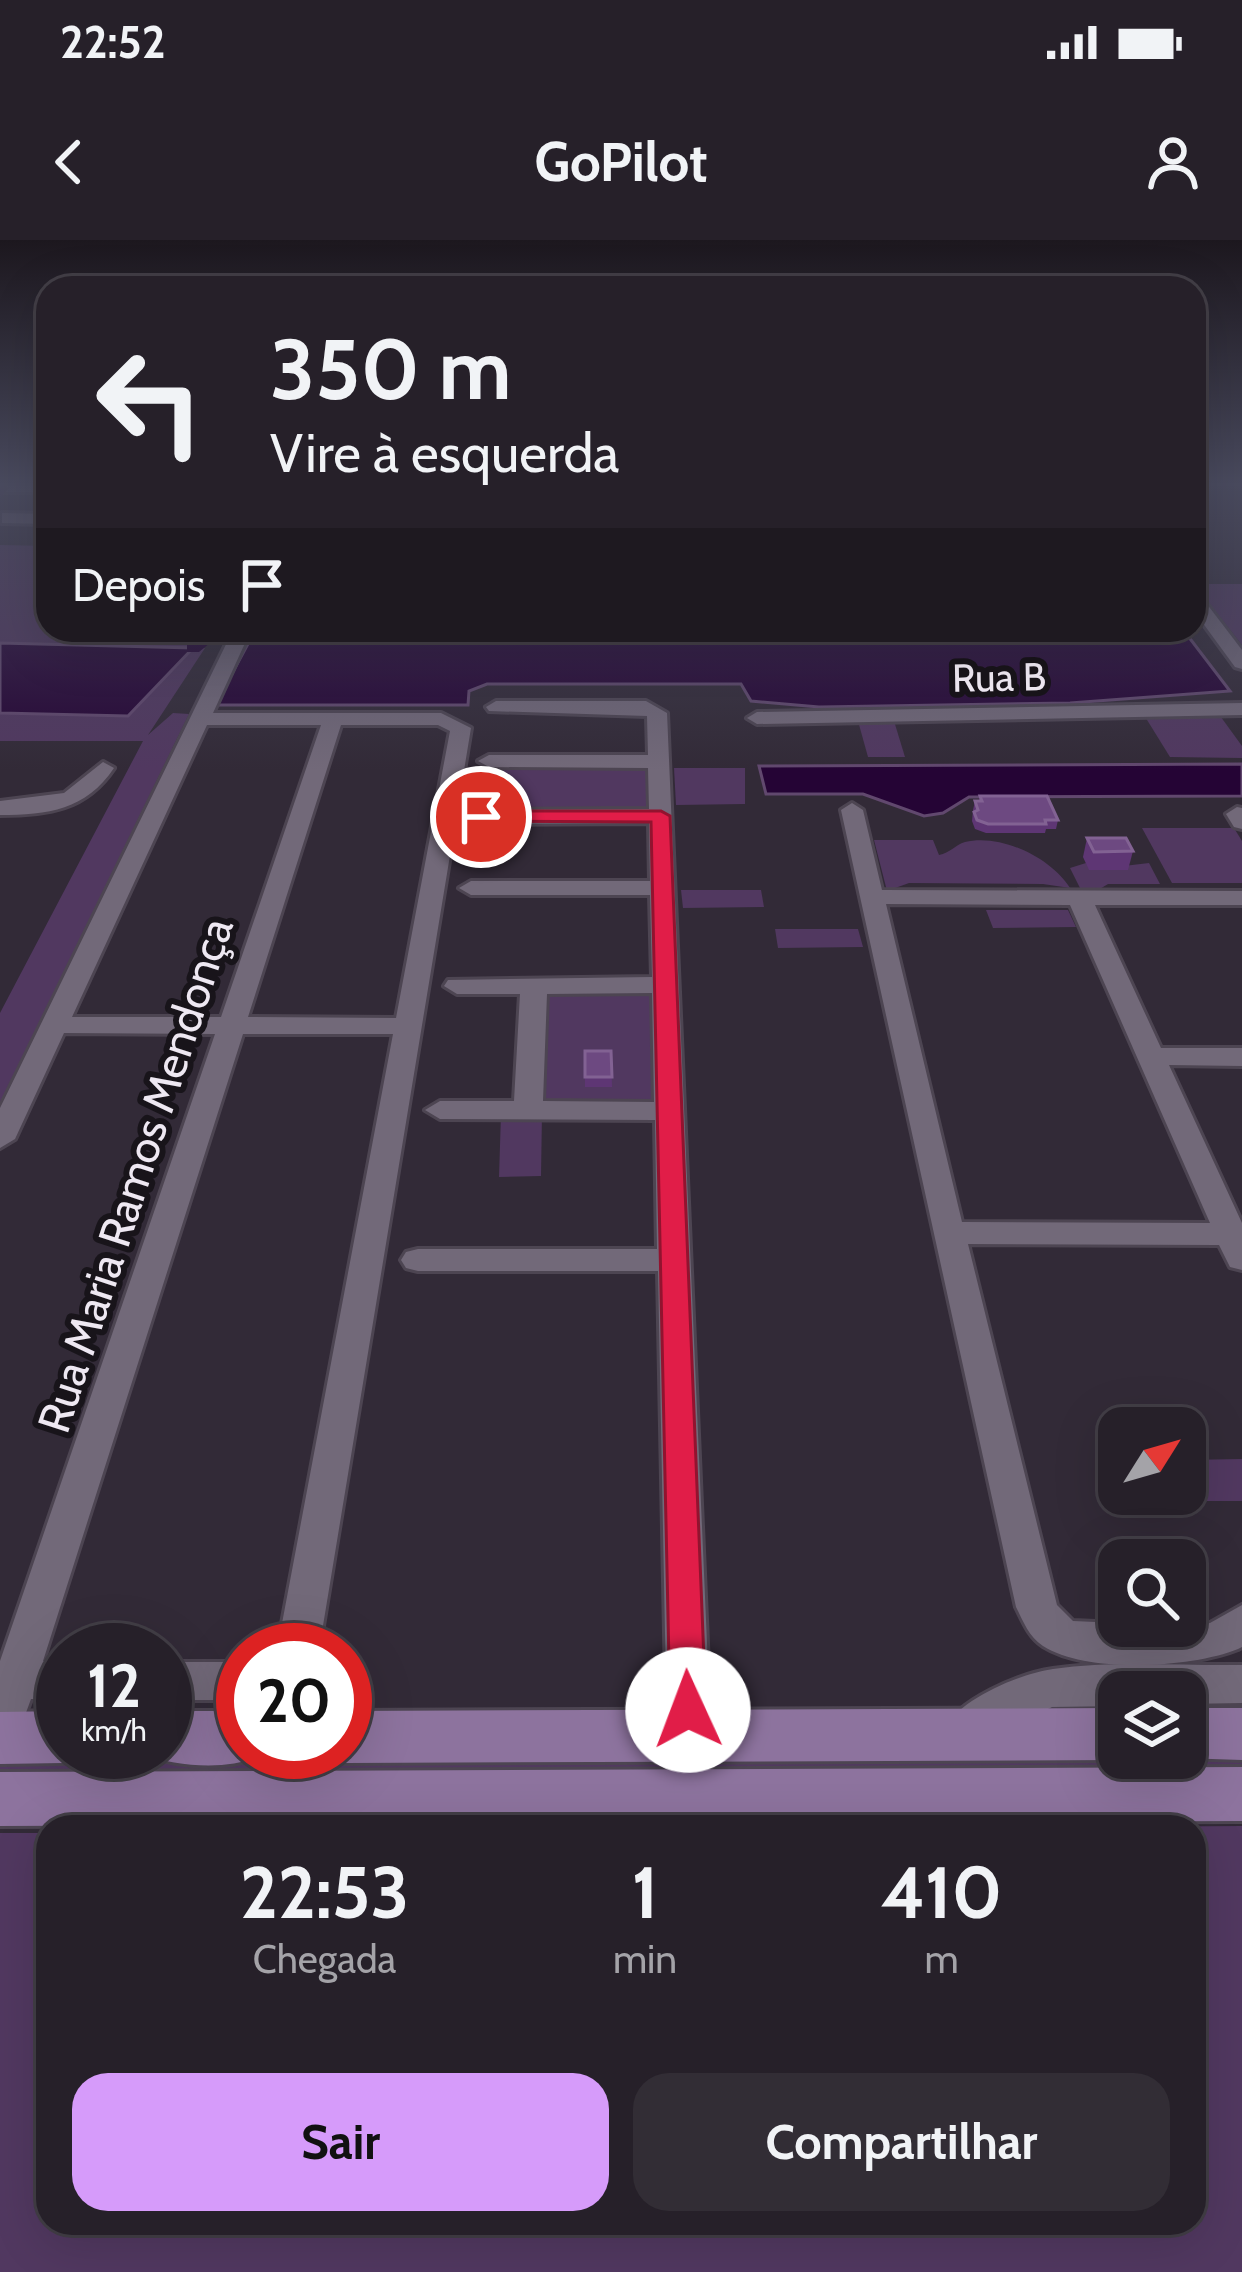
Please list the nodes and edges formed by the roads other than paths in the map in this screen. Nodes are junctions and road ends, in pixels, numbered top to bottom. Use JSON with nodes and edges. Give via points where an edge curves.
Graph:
{"nodes":[{"id":1,"x":1206,"y":625,"type":"edge"},
{"id":2,"x":236,"y":642,"type":"edge"},
{"id":3,"x":1242,"y":662,"type":"edge"},
{"id":4,"x":496,"y":707,"type":"dead end"},
{"id":5,"x":1242,"y":709,"type":"edge"},
{"id":6,"x":757,"y":718,"type":"dead end"},
{"id":7,"x":200,"y":719,"type":"junction"},
{"id":8,"x":333,"y":719,"type":"junction"},
{"id":9,"x":489,"y":761,"type":"dead end"},
{"id":10,"x":659,"y":762,"type":"junction"},
{"id":11,"x":103,"y":768,"type":"dead end"},
{"id":12,"x":9,"y":808,"type":"edge"},
{"id":13,"x":852,"y":810,"type":"dead end"},
{"id":14,"x":661,"y":816,"type":"junction"},
{"id":15,"x":481,"y":817,"type":"dead end"},
{"id":16,"x":0,"y":836,"type":"edge"},
{"id":17,"x":471,"y":888,"type":"dead end"},
{"id":18,"x":663,"y":888,"type":"junction"},
{"id":19,"x":872,"y":897,"type":"junction"},
{"id":20,"x":1078,"y":897,"type":"junction"},
{"id":21,"x":1242,"y":898,"type":"edge"},
{"id":22,"x":457,"y":986,"type":"dead end"},
{"id":23,"x":534,"y":986,"type":"junction"},
{"id":24,"x":666,"y":986,"type":"junction"},
{"id":25,"x":54,"y":1025,"type":"junction"},
{"id":26,"x":232,"y":1026,"type":"junction"},
{"id":27,"x":409,"y":1026,"type":"junction"},
{"id":28,"x":1150,"y":1056,"type":"junction"},
{"id":29,"x":1242,"y":1057,"type":"edge"},
{"id":30,"x":440,"y":1110,"type":"dead end"},
{"id":31,"x":528,"y":1110,"type":"junction"},
{"id":32,"x":670,"y":1111,"type":"junction"},
{"id":33,"x":0,"y":1139,"type":"edge"},
{"id":34,"x":948,"y":1233,"type":"junction"},
{"id":35,"x":1236,"y":1246,"type":"edge"},
{"id":36,"x":418,"y":1260,"type":"dead end"},
{"id":37,"x":674,"y":1260,"type":"junction"},
{"id":38,"x":303,"y":1623,"type":"edge"},
{"id":39,"x":1242,"y":1623,"type":"edge"},
{"id":40,"x":8,"y":1680,"type":"edge"},
{"id":41,"x":1242,"y":1684,"type":"edge"},
{"id":42,"x":0,"y":1726,"type":"edge"},
{"id":43,"x":963,"y":1733,"type":"junction"},
{"id":44,"x":1098,"y":1734,"type":"edge"},
{"id":45,"x":1206,"y":1734,"type":"edge"},
{"id":46,"x":1242,"y":1734,"type":"edge"},
{"id":47,"x":688,"y":1736,"type":"junction"},
{"id":48,"x":36,"y":1737,"type":"edge"},
{"id":49,"x":372,"y":1737,"type":"edge"},
{"id":50,"x":0,"y":1738,"type":"edge"},
{"id":51,"x":1242,"y":1794,"type":"edge"},
{"id":52,"x":0,"y":1799,"type":"edge"}],
"edges":[{"from":1,"to":3,"type":"street"},
{"from":2,"to":7,"type":"street"},
{"from":4,"to":10,"type":"street","via":[[648,704]]},
{"from":5,"to":6,"type":"street","name":"Rua B"},
{"from":7,"to":8,"type":"street"},
{"from":7,"to":25,"type":"street"},
{"from":8,"to":26,"type":"street","name":"Rua Maria Ramos Mendonça"},
{"from":8,"to":27,"type":"street","via":[[455,722],[461,731]]},
{"from":9,"to":10,"type":"street"},
{"from":10,"to":14,"type":"street"},
{"from":11,"to":12,"type":"street","via":[[74,799]]},
{"from":12,"to":16,"type":"street"},
{"from":13,"to":19,"type":"street"},
{"from":14,"to":15,"type":"street"},
{"from":14,"to":18,"type":"street"},
{"from":17,"to":18,"type":"street"},
{"from":18,"to":24,"type":"street"},
{"from":19,"to":20,"type":"street"},
{"from":19,"to":34,"type":"street"},
{"from":20,"to":21,"type":"street"},
{"from":20,"to":28,"type":"street"},
{"from":22,"to":23,"type":"street"},
{"from":23,"to":24,"type":"street"},
{"from":23,"to":31,"type":"street"},
{"from":24,"to":32,"type":"street"},
{"from":25,"to":26,"type":"street"},
{"from":25,"to":33,"type":"street"},
{"from":26,"to":27,"type":"street"},
{"from":26,"to":40,"type":"street","name":"Rua Maria Ramos Mendonça"},
{"from":27,"to":38,"type":"street"},
{"from":28,"to":29,"type":"street"},
{"from":28,"to":35,"type":"street"},
{"from":30,"to":31,"type":"street"},
{"from":31,"to":32,"type":"street"},
{"from":32,"to":37,"type":"street"},
{"from":34,"to":35,"type":"street"},
{"from":34,"to":39,"type":"street","via":[[1042,1618],[1084,1643],[1206,1642]]},
{"from":36,"to":37,"type":"street"},
{"from":37,"to":47,"type":"street"},
{"from":40,"to":42,"type":"street","name":"Rua Maria Ramos Mendonça"},
{"from":41,"to":43,"type":"street","via":[[1051,1688]]},
{"from":43,"to":44,"type":"main road"},
{"from":43,"to":47,"type":"main road"},
{"from":45,"to":46,"type":"main road"},
{"from":47,"to":49,"type":"main road"},
{"from":48,"to":50,"type":"main road"},
{"from":51,"to":52,"type":"main road"}]}
